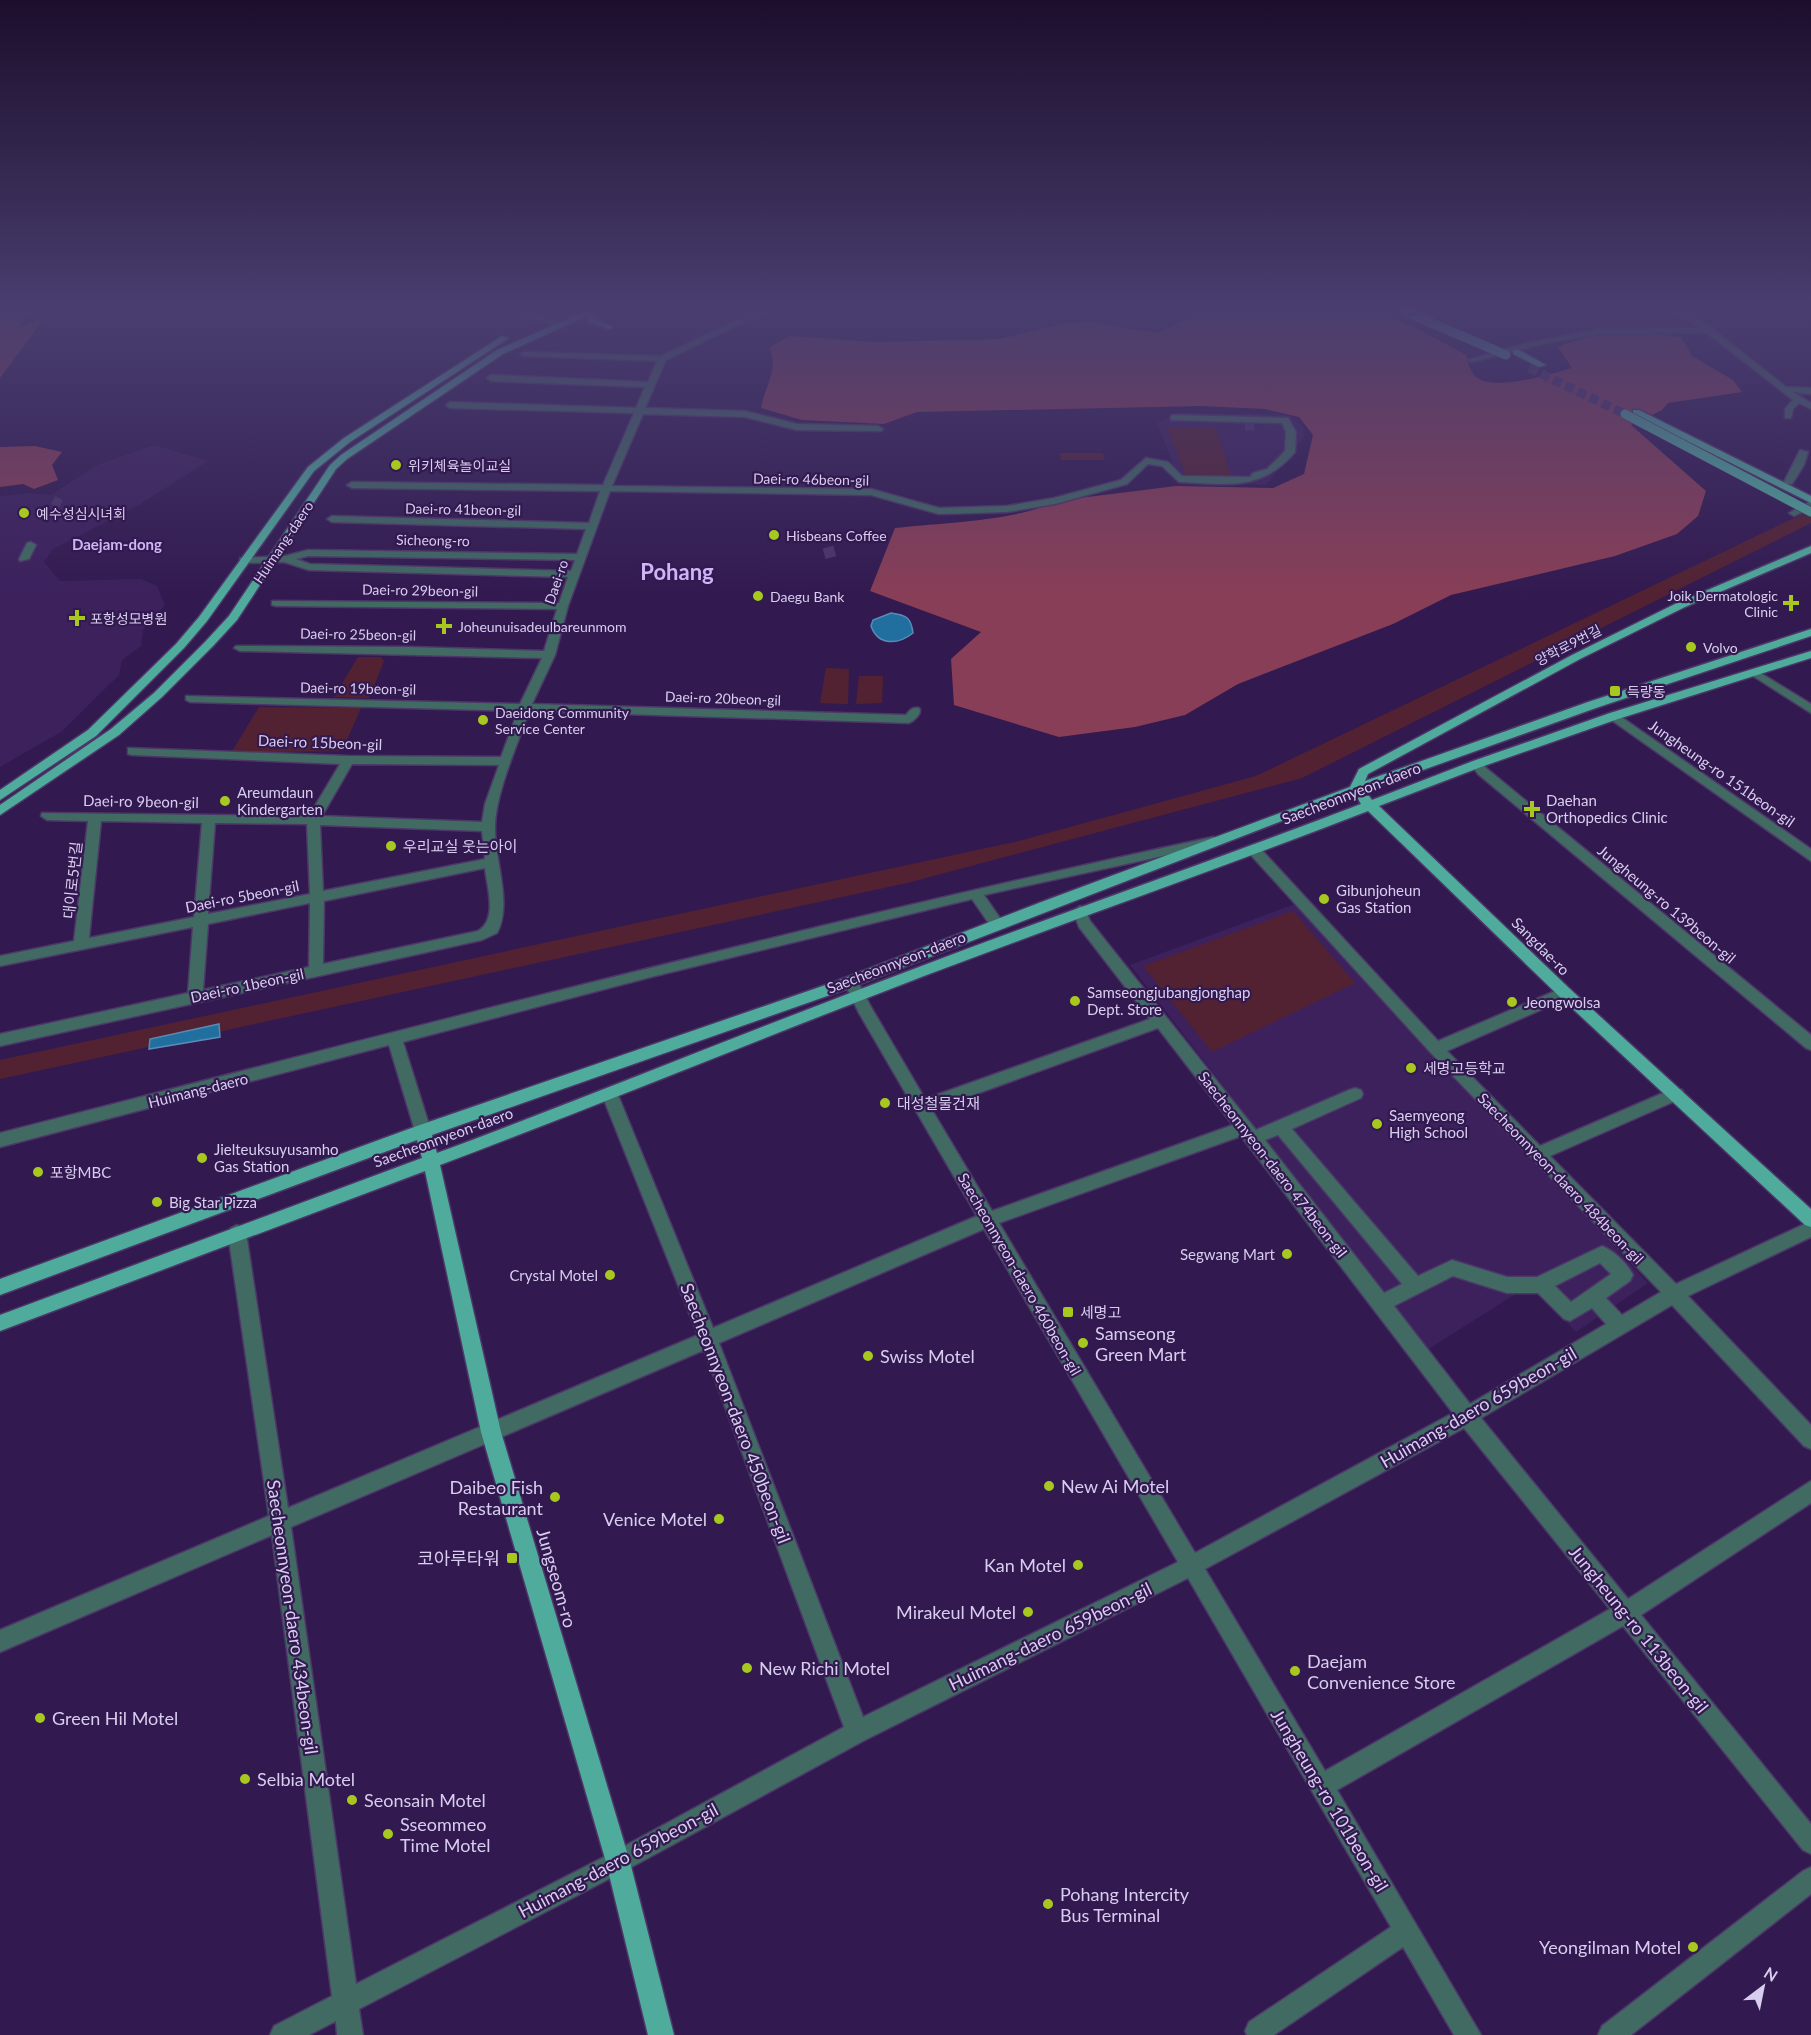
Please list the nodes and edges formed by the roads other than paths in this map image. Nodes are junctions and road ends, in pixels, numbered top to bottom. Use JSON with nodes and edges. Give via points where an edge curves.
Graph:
{"nodes":[{"id":1,"x":398,"y":406,"type":"edge"},
{"id":2,"x":420,"y":406,"type":"edge"},
{"id":3,"x":476,"y":406,"type":"edge"},
{"id":4,"x":640,"y":406,"type":"edge"},
{"id":5,"x":1792,"y":406,"type":"edge"},
{"id":6,"x":1636,"y":411,"type":"tunnel mouth"},
{"id":7,"x":637,"y":412,"type":"junction"},
{"id":8,"x":1625,"y":414,"type":"tunnel mouth"},
{"id":9,"x":1788,"y":416,"type":"dead end"},
{"id":10,"x":1174,"y":418,"type":"dead end"},
{"id":11,"x":1247,"y":426,"type":"tunnel mouth"},
{"id":12,"x":1289,"y":427,"type":"junction"},
{"id":13,"x":878,"y":429,"type":"dead end"},
{"id":14,"x":1803,"y":452,"type":"edge"},
{"id":15,"x":1789,"y":482,"type":"dead end"},
{"id":16,"x":352,"y":485,"type":"dead end"},
{"id":17,"x":606,"y":489,"type":"junction"},
{"id":18,"x":1811,"y":502,"type":"edge"},
{"id":19,"x":1811,"y":512,"type":"edge"},
{"id":20,"x":1794,"y":513,"type":"dead end"},
{"id":21,"x":332,"y":519,"type":"dead end"},
{"id":22,"x":593,"y":526,"type":"junction"},
{"id":23,"x":31,"y":545,"type":"dead end"},
{"id":24,"x":1811,"y":549,"type":"edge"},
{"id":25,"x":581,"y":557,"type":"junction"},
{"id":26,"x":24,"y":559,"type":"dead end"},
{"id":27,"x":285,"y":559,"type":"junction"},
{"id":28,"x":244,"y":560,"type":"junction"},
{"id":29,"x":271,"y":560,"type":"junction"},
{"id":30,"x":575,"y":574,"type":"junction"},
{"id":31,"x":276,"y":603,"type":"dead end"},
{"id":32,"x":563,"y":606,"type":"junction"},
{"id":33,"x":1811,"y":624,"type":"edge"},
{"id":34,"x":1811,"y":632,"type":"edge"},
{"id":35,"x":240,"y":648,"type":"dead end"},
{"id":36,"x":1811,"y":654,"type":"edge"},
{"id":37,"x":549,"y":655,"type":"junction"},
{"id":38,"x":1710,"y":666,"type":"junction"},
{"id":39,"x":1754,"y":672,"type":"junction"},
{"id":40,"x":190,"y":698,"type":"dead end"},
{"id":41,"x":525,"y":707,"type":"junction"},
{"id":42,"x":1811,"y":709,"type":"edge"},
{"id":43,"x":915,"y":711,"type":"dead end"},
{"id":44,"x":1614,"y":716,"type":"junction"},
{"id":45,"x":132,"y":751,"type":"dead end"},
{"id":46,"x":348,"y":760,"type":"junction"},
{"id":47,"x":506,"y":760,"type":"junction"},
{"id":48,"x":1477,"y":764,"type":"junction"},
{"id":49,"x":1355,"y":791,"type":"junction"},
{"id":50,"x":1,"y":796,"type":"edge"},
{"id":51,"x":15,"y":802,"type":"junction"},
{"id":52,"x":1370,"y":804,"type":"junction"},
{"id":53,"x":0,"y":811,"type":"edge"},
{"id":54,"x":47,"y":816,"type":"dead end"},
{"id":55,"x":95,"y":817,"type":"junction"},
{"id":56,"x":209,"y":818,"type":"junction"},
{"id":57,"x":313,"y":820,"type":"junction"},
{"id":58,"x":0,"y":821,"type":"edge"},
{"id":59,"x":488,"y":827,"type":"junction"},
{"id":60,"x":1213,"y":841,"type":"junction"},
{"id":61,"x":1254,"y":850,"type":"junction"},
{"id":62,"x":1811,"y":856,"type":"edge"},
{"id":63,"x":491,"y":862,"type":"junction"},
{"id":64,"x":975,"y":893,"type":"junction"},
{"id":65,"x":316,"y":899,"type":"junction"},
{"id":66,"x":1080,"y":911,"type":"junction"},
{"id":67,"x":203,"y":920,"type":"junction"},
{"id":68,"x":997,"y":924,"type":"junction"},
{"id":69,"x":492,"y":929,"type":"joint"},
{"id":70,"x":81,"y":945,"type":"junction"},
{"id":71,"x":0,"y":961,"type":"edge"},
{"id":72,"x":316,"y":970,"type":"junction"},
{"id":73,"x":855,"y":989,"type":"junction"},
{"id":74,"x":1565,"y":993,"type":"junction"},
{"id":75,"x":195,"y":996,"type":"junction"},
{"id":76,"x":1161,"y":1021,"type":"junction"},
{"id":77,"x":395,"y":1039,"type":"junction"},
{"id":78,"x":0,"y":1040,"type":"edge"},
{"id":79,"x":1811,"y":1044,"type":"edge"},
{"id":80,"x":1436,"y":1049,"type":"junction"},
{"id":81,"x":1355,"y":1094,"type":"dead end"},
{"id":82,"x":1676,"y":1094,"type":"junction"},
{"id":83,"x":610,"y":1095,"type":"junction"},
{"id":84,"x":922,"y":1107,"type":"junction"},
{"id":85,"x":1280,"y":1126,"type":"junction"},
{"id":86,"x":423,"y":1131,"type":"junction"},
{"id":87,"x":1249,"y":1133,"type":"junction"},
{"id":88,"x":0,"y":1140,"type":"edge"},
{"id":89,"x":1538,"y":1155,"type":"junction"},
{"id":90,"x":431,"y":1160,"type":"junction"},
{"id":91,"x":989,"y":1219,"type":"junction"},
{"id":92,"x":1811,"y":1220,"type":"edge"},
{"id":93,"x":1811,"y":1228,"type":"edge"},
{"id":94,"x":237,"y":1233,"type":"junction"},
{"id":95,"x":1541,"y":1284,"type":"junction"},
{"id":96,"x":1415,"y":1286,"type":"junction"},
{"id":97,"x":0,"y":1287,"type":"edge"},
{"id":98,"x":1674,"y":1294,"type":"junction"},
{"id":99,"x":1593,"y":1297,"type":"junction"},
{"id":100,"x":1381,"y":1304,"type":"junction"},
{"id":101,"x":0,"y":1323,"type":"edge"},
{"id":102,"x":1620,"y":1326,"type":"junction"},
{"id":103,"x":709,"y":1338,"type":"junction"},
{"id":104,"x":1467,"y":1416,"type":"junction"},
{"id":105,"x":490,"y":1432,"type":"junction"},
{"id":106,"x":1811,"y":1439,"type":"edge"},
{"id":107,"x":1811,"y":1491,"type":"edge"},
{"id":108,"x":280,"y":1521,"type":"junction"},
{"id":109,"x":1191,"y":1566,"type":"junction"},
{"id":110,"x":1626,"y":1612,"type":"junction"},
{"id":111,"x":0,"y":1641,"type":"edge"},
{"id":112,"x":857,"y":1732,"type":"junction"},
{"id":113,"x":1322,"y":1786,"type":"junction"},
{"id":114,"x":1811,"y":1842,"type":"edge"},
{"id":115,"x":618,"y":1862,"type":"junction"},
{"id":116,"x":1811,"y":1879,"type":"edge"},
{"id":117,"x":1407,"y":1930,"type":"junction"},
{"id":118,"x":346,"y":2001,"type":"junction"},
{"id":119,"x":1258,"y":2031,"type":"dead end"},
{"id":120,"x":283,"y":2035,"type":"edge"},
{"id":121,"x":350,"y":2035,"type":"edge"},
{"id":122,"x":661,"y":2035,"type":"edge"},
{"id":123,"x":1468,"y":2035,"type":"edge"},
{"id":124,"x":1611,"y":2035,"type":"edge"}],
"edges":[{"from":1,"to":28,"type":"main road","name":"Huimang-daero","via":[[311,469]]},
{"from":2,"to":29,"type":"main road","name":"Huimang-daero","via":[[333,467]]},
{"from":3,"to":7,"type":"street"},
{"from":4,"to":7,"type":"street","name":"Daei-ro"},
{"from":5,"to":9,"type":"street"},
{"from":6,"to":18,"type":"main road"},
{"from":7,"to":13,"type":"street","via":[[745,414],[797,427]]},
{"from":7,"to":17,"type":"street","name":"Daei-ro"},
{"from":8,"to":19,"type":"main road","bridge":true},
{"from":10,"to":12,"type":"street","via":[[1285,420]]},
{"from":11,"to":12,"type":"street"},
{"from":12,"to":17,"type":"street","name":"Daei-ro 46beon-gil","via":[[1290,452],[1270,471],[1253,479],[1179,479],[1165,464],[1146,461],[1124,482],[1007,509],[939,511],[871,492]]},
{"from":14,"to":15,"type":"street"},
{"from":16,"to":17,"type":"street","name":"Daei-ro 46beon-gil"},
{"from":17,"to":22,"type":"street","name":"Daei-ro"},
{"from":18,"to":20,"type":"street"},
{"from":21,"to":22,"type":"street","name":"Daei-ro 41beon-gil"},
{"from":22,"to":25,"type":"street","name":"Daei-ro"},
{"from":23,"to":26,"type":"street"},
{"from":24,"to":49,"type":"main road","name":"양학로9번길","via":[[1681,605],[1513,689],[1363,772]]},
{"from":25,"to":27,"type":"street","name":"Sicheong-ro","via":[[309,553]]},
{"from":25,"to":30,"type":"street","name":"Daei-ro"},
{"from":27,"to":29,"type":"street","name":"Sicheong-ro"},
{"from":27,"to":30,"type":"street","name":"Sicheong-ro","via":[[309,567]]},
{"from":28,"to":29,"type":"street","name":"Sicheong-ro"},
{"from":28,"to":50,"type":"main road","name":"Huimang-daero","via":[[203,619],[132,696],[92,734]]},
{"from":29,"to":51,"type":"main road","name":"Huimang-daero","via":[[233,618],[158,695],[115,732]]},
{"from":30,"to":32,"type":"street","name":"Daei-ro"},
{"from":31,"to":32,"type":"street","name":"Daei-ro 29beon-gil"},
{"from":32,"to":37,"type":"street","name":"Daei-ro"},
{"from":33,"to":38,"type":"main road","via":[[1718,658]]},
{"from":34,"to":38,"type":"main road","name":"Saecheonnyeon-daero"},
{"from":35,"to":37,"type":"street","name":"Daei-ro 25beon-gil"},
{"from":36,"to":39,"type":"main road","name":"Saecheonnyeon-daero"},
{"from":37,"to":41,"type":"street","name":"Daei-ro"},
{"from":38,"to":49,"type":"main road","name":"Saecheonnyeon-daero"},
{"from":39,"to":42,"type":"street"},
{"from":39,"to":44,"type":"main road","name":"Saecheonnyeon-daero"},
{"from":40,"to":41,"type":"street","name":"Daei-ro 19beon-gil"},
{"from":41,"to":43,"type":"street","name":"Daei-ro 20beon-gil","via":[[909,719]]},
{"from":41,"to":47,"type":"street","name":"Daei-ro"},
{"from":44,"to":48,"type":"main road","name":"Saecheonnyeon-daero"},
{"from":44,"to":62,"type":"street","name":"Jungheung-ro 151beon-gil"},
{"from":45,"to":46,"type":"street","name":"Daei-ro 15beon-gil"},
{"from":46,"to":47,"type":"street","name":"Daei-ro 15beon-gil"},
{"from":46,"to":57,"type":"street"},
{"from":47,"to":59,"type":"street","name":"Daei-ro","via":[[490,804]]},
{"from":48,"to":52,"type":"main road","name":"Saecheonnyeon-daero"},
{"from":48,"to":79,"type":"street","name":"Jungheung-ro 139beon-gil"},
{"from":49,"to":52,"type":"main road","name":"Sangdae-ro"},
{"from":49,"to":60,"type":"main road","name":"Saecheonnyeon-daero"},
{"from":51,"to":53,"type":"main road","name":"Huimang-daero"},
{"from":51,"to":58,"type":"main road"},
{"from":52,"to":61,"type":"main road","name":"Saecheonnyeon-daero"},
{"from":52,"to":74,"type":"main road","name":"Sangdae-ro"},
{"from":54,"to":55,"type":"street","name":"Daei-ro 9beon-gil"},
{"from":55,"to":56,"type":"street","name":"Daei-ro 9beon-gil"},
{"from":55,"to":70,"type":"street","name":"대이로5번길"},
{"from":56,"to":57,"type":"street","name":"Daei-ro 9beon-gil"},
{"from":56,"to":67,"type":"street"},
{"from":57,"to":59,"type":"street","name":"Daei-ro 9beon-gil"},
{"from":57,"to":65,"type":"street"},
{"from":59,"to":63,"type":"street","name":"Daei-ro"},
{"from":60,"to":64,"type":"street","name":"Saecheonnyeon-daero"},
{"from":60,"to":68,"type":"main road","name":"Saecheonnyeon-daero"},
{"from":61,"to":66,"type":"main road","name":"Saecheonnyeon-daero"},
{"from":61,"to":80,"type":"street","name":"Saecheonnyeon-daero 484beon-gil"},
{"from":63,"to":65,"type":"street","name":"Daei-ro 5beon-gil"},
{"from":63,"to":69,"type":"street","name":"Daei-ro","via":[[497,916]]},
{"from":64,"to":68,"type":"street"},
{"from":64,"to":77,"type":"street","name":"Saecheonnyeon-daero"},
{"from":65,"to":67,"type":"street","name":"Daei-ro 5beon-gil"},
{"from":65,"to":72,"type":"street"},
{"from":66,"to":73,"type":"main road","name":"Saecheonnyeon-daero"},
{"from":66,"to":76,"type":"street","name":"Saecheonnyeon-daero 474beon-gil","via":[[1084,922]]},
{"from":67,"to":70,"type":"street","name":"Daei-ro 5beon-gil"},
{"from":67,"to":75,"type":"street"},
{"from":68,"to":73,"type":"main road","name":"Saecheonnyeon-daero"},
{"from":69,"to":72,"type":"street","name":"Daei-ro 1beon-gil","via":[[482,935]]},
{"from":70,"to":71,"type":"street","name":"Daei-ro 5beon-gil"},
{"from":72,"to":75,"type":"street","name":"Daei-ro 1beon-gil"},
{"from":73,"to":83,"type":"main road","name":"Saecheonnyeon-daero","via":[[838,1003]]},
{"from":73,"to":84,"type":"street","name":"Saecheonnyeon-daero 460beon-gil"},
{"from":73,"to":86,"type":"main road","name":"Saecheonnyeon-daero"},
{"from":74,"to":80,"type":"street"},
{"from":74,"to":82,"type":"main road","name":"Sangdae-ro"},
{"from":75,"to":78,"type":"street","name":"Daei-ro 1beon-gil"},
{"from":76,"to":84,"type":"street"},
{"from":76,"to":87,"type":"street","name":"Saecheonnyeon-daero 474beon-gil"},
{"from":77,"to":86,"type":"street","name":"Saecheonnyeon-daero"},
{"from":77,"to":88,"type":"street","name":"Huimang-daero"},
{"from":80,"to":89,"type":"street","name":"Saecheonnyeon-daero 484beon-gil"},
{"from":81,"to":85,"type":"street"},
{"from":82,"to":89,"type":"street"},
{"from":82,"to":92,"type":"main road","name":"Sangdae-ro"},
{"from":83,"to":90,"type":"main road","name":"Saecheonnyeon-daero"},
{"from":83,"to":103,"type":"street","name":"Saecheonnyeon-daero 450beon-gil"},
{"from":84,"to":91,"type":"street","name":"Saecheonnyeon-daero 460beon-gil"},
{"from":85,"to":87,"type":"street"},
{"from":85,"to":96,"type":"street"},
{"from":86,"to":90,"type":"main road","name":"Jungseom-ro"},
{"from":86,"to":97,"type":"main road","name":"Saecheonnyeon-daero"},
{"from":87,"to":91,"type":"street"},
{"from":87,"to":100,"type":"street","name":"Saecheonnyeon-daero 474beon-gil"},
{"from":89,"to":98,"type":"street","name":"Saecheonnyeon-daero 484beon-gil"},
{"from":90,"to":94,"type":"main road","name":"Saecheonnyeon-daero"},
{"from":90,"to":105,"type":"main road","name":"Jungseom-ro"},
{"from":91,"to":103,"type":"street"},
{"from":91,"to":109,"type":"street","name":"Saecheonnyeon-daero 460beon-gil"},
{"from":93,"to":98,"type":"street","name":"Huimang-daero 659beon-gil"},
{"from":94,"to":101,"type":"main road","name":"Saecheonnyeon-daero"},
{"from":94,"to":108,"type":"street","name":"Saecheonnyeon-daero 434beon-gil"},
{"from":95,"to":96,"type":"street","via":[[1507,1286],[1452,1268]]},
{"from":95,"to":99,"type":"street","via":[[1570,1313]]},
{"from":95,"to":99,"type":"street","via":[[1602,1254],[1624,1275]]},
{"from":96,"to":100,"type":"street"},
{"from":98,"to":102,"type":"street","name":"Huimang-daero 659beon-gil"},
{"from":98,"to":106,"type":"street","name":"Saecheonnyeon-daero 484beon-gil"},
{"from":99,"to":102,"type":"street"},
{"from":100,"to":104,"type":"street","name":"Saecheonnyeon-daero 474beon-gil"},
{"from":102,"to":104,"type":"street","name":"Huimang-daero 659beon-gil"},
{"from":103,"to":105,"type":"street"},
{"from":103,"to":112,"type":"street","name":"Saecheonnyeon-daero 450beon-gil"},
{"from":104,"to":109,"type":"street","name":"Huimang-daero 659beon-gil"},
{"from":104,"to":110,"type":"street","name":"Jungheung-ro 113beon-gil"},
{"from":105,"to":108,"type":"street"},
{"from":105,"to":115,"type":"main road","name":"Jungseom-ro"},
{"from":107,"to":110,"type":"street"},
{"from":108,"to":111,"type":"street"},
{"from":108,"to":118,"type":"street","name":"Saecheonnyeon-daero 434beon-gil"},
{"from":109,"to":112,"type":"street","name":"Huimang-daero 659beon-gil"},
{"from":109,"to":113,"type":"street","name":"Jungheung-ro 101beon-gil"},
{"from":110,"to":113,"type":"street"},
{"from":110,"to":114,"type":"street","name":"Jungheung-ro 113beon-gil"},
{"from":112,"to":115,"type":"street","name":"Huimang-daero 659beon-gil"},
{"from":113,"to":117,"type":"street","name":"Jungheung-ro 101beon-gil"},
{"from":115,"to":118,"type":"street","name":"Huimang-daero 659beon-gil"},
{"from":115,"to":122,"type":"main road","name":"Jungseom-ro"},
{"from":116,"to":124,"type":"street"},
{"from":117,"to":119,"type":"street"},
{"from":117,"to":123,"type":"street","name":"Jungheung-ro 101beon-gil"},
{"from":118,"to":120,"type":"street","name":"Huimang-daero 659beon-gil"},
{"from":118,"to":121,"type":"street","name":"Saecheonnyeon-daero 434beon-gil"}]}
